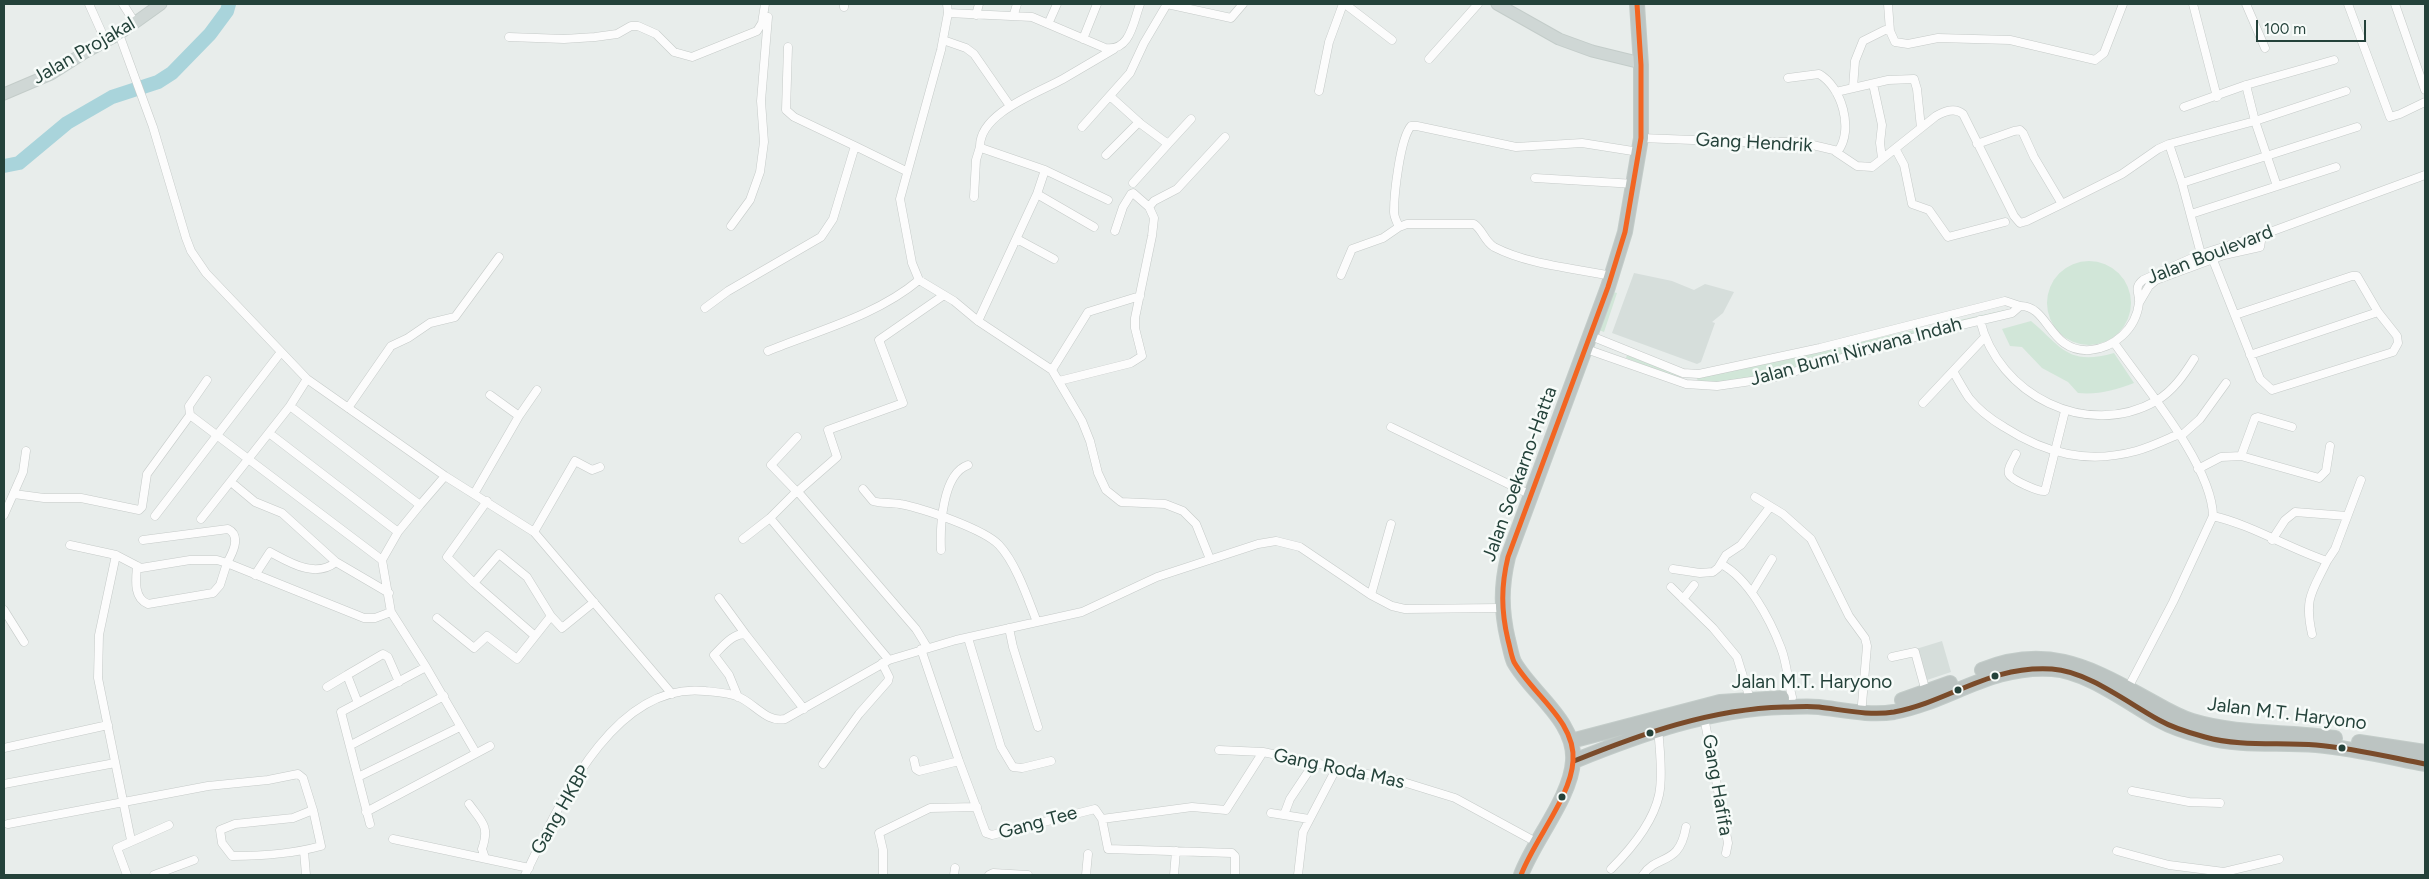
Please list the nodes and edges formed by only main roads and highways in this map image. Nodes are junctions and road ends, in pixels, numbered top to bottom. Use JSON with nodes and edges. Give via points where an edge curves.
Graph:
{"nodes":[{"id":1,"x":161,"y":4,"type":"edge"},
{"id":2,"x":1497,"y":4,"type":"edge"},
{"id":3,"x":1637,"y":4,"type":"edge"},
{"id":4,"x":1641,"y":63,"type":"junction"},
{"id":5,"x":4,"y":94,"type":"edge"},
{"id":6,"x":2316,"y":740,"type":"junction"},
{"id":7,"x":1571,"y":741,"type":"junction"},
{"id":8,"x":2425,"y":752,"type":"edge"},
{"id":9,"x":1574,"y":760,"type":"junction"},
{"id":10,"x":2425,"y":764,"type":"edge"},
{"id":11,"x":1521,"y":875,"type":"edge"}],
"edges":[{"from":1,"to":5,"type":"main road","name":"Jalan Projakal","via":[[120,34],[51,74]]},
{"from":2,"to":4,"type":"main road","via":[[1559,39]]},
{"from":3,"to":4,"type":"highway","name":"Jalan Soekarno-Hatta"},
{"from":4,"to":7,"type":"highway","name":"Jalan Soekarno-Hatta","via":[[1640,145],[1625,232],[1588,343],[1508,557],[1502,582],[1501,608],[1513,660],[1563,725]]},
{"from":6,"to":7,"type":"highway","name":"Jalan M.T. Haryono","via":[[2201,723],[2170,712],[2073,663],[2035,657],[1997,664],[1895,702],[1862,704],[1792,697],[1750,699],[1697,707]]},
{"from":6,"to":8,"type":"highway","name":"Jalan M.T. Haryono"},
{"from":6,"to":9,"type":"highway","name":"Jalan M.T. Haryono","via":[[2223,742],[2161,722],[2074,674],[2052,669],[2022,669],[1995,674],[1928,702],[1892,712],[1851,712],[1817,707],[1732,711],[1658,729]]},
{"from":6,"to":10,"type":"highway","name":"Jalan M.T. Haryono"},
{"from":7,"to":9,"type":"highway","name":"Jalan Soekarno-Hatta"},
{"from":9,"to":11,"type":"highway","name":"Jalan Soekarno-Hatta","via":[[1570,781]]}]}
